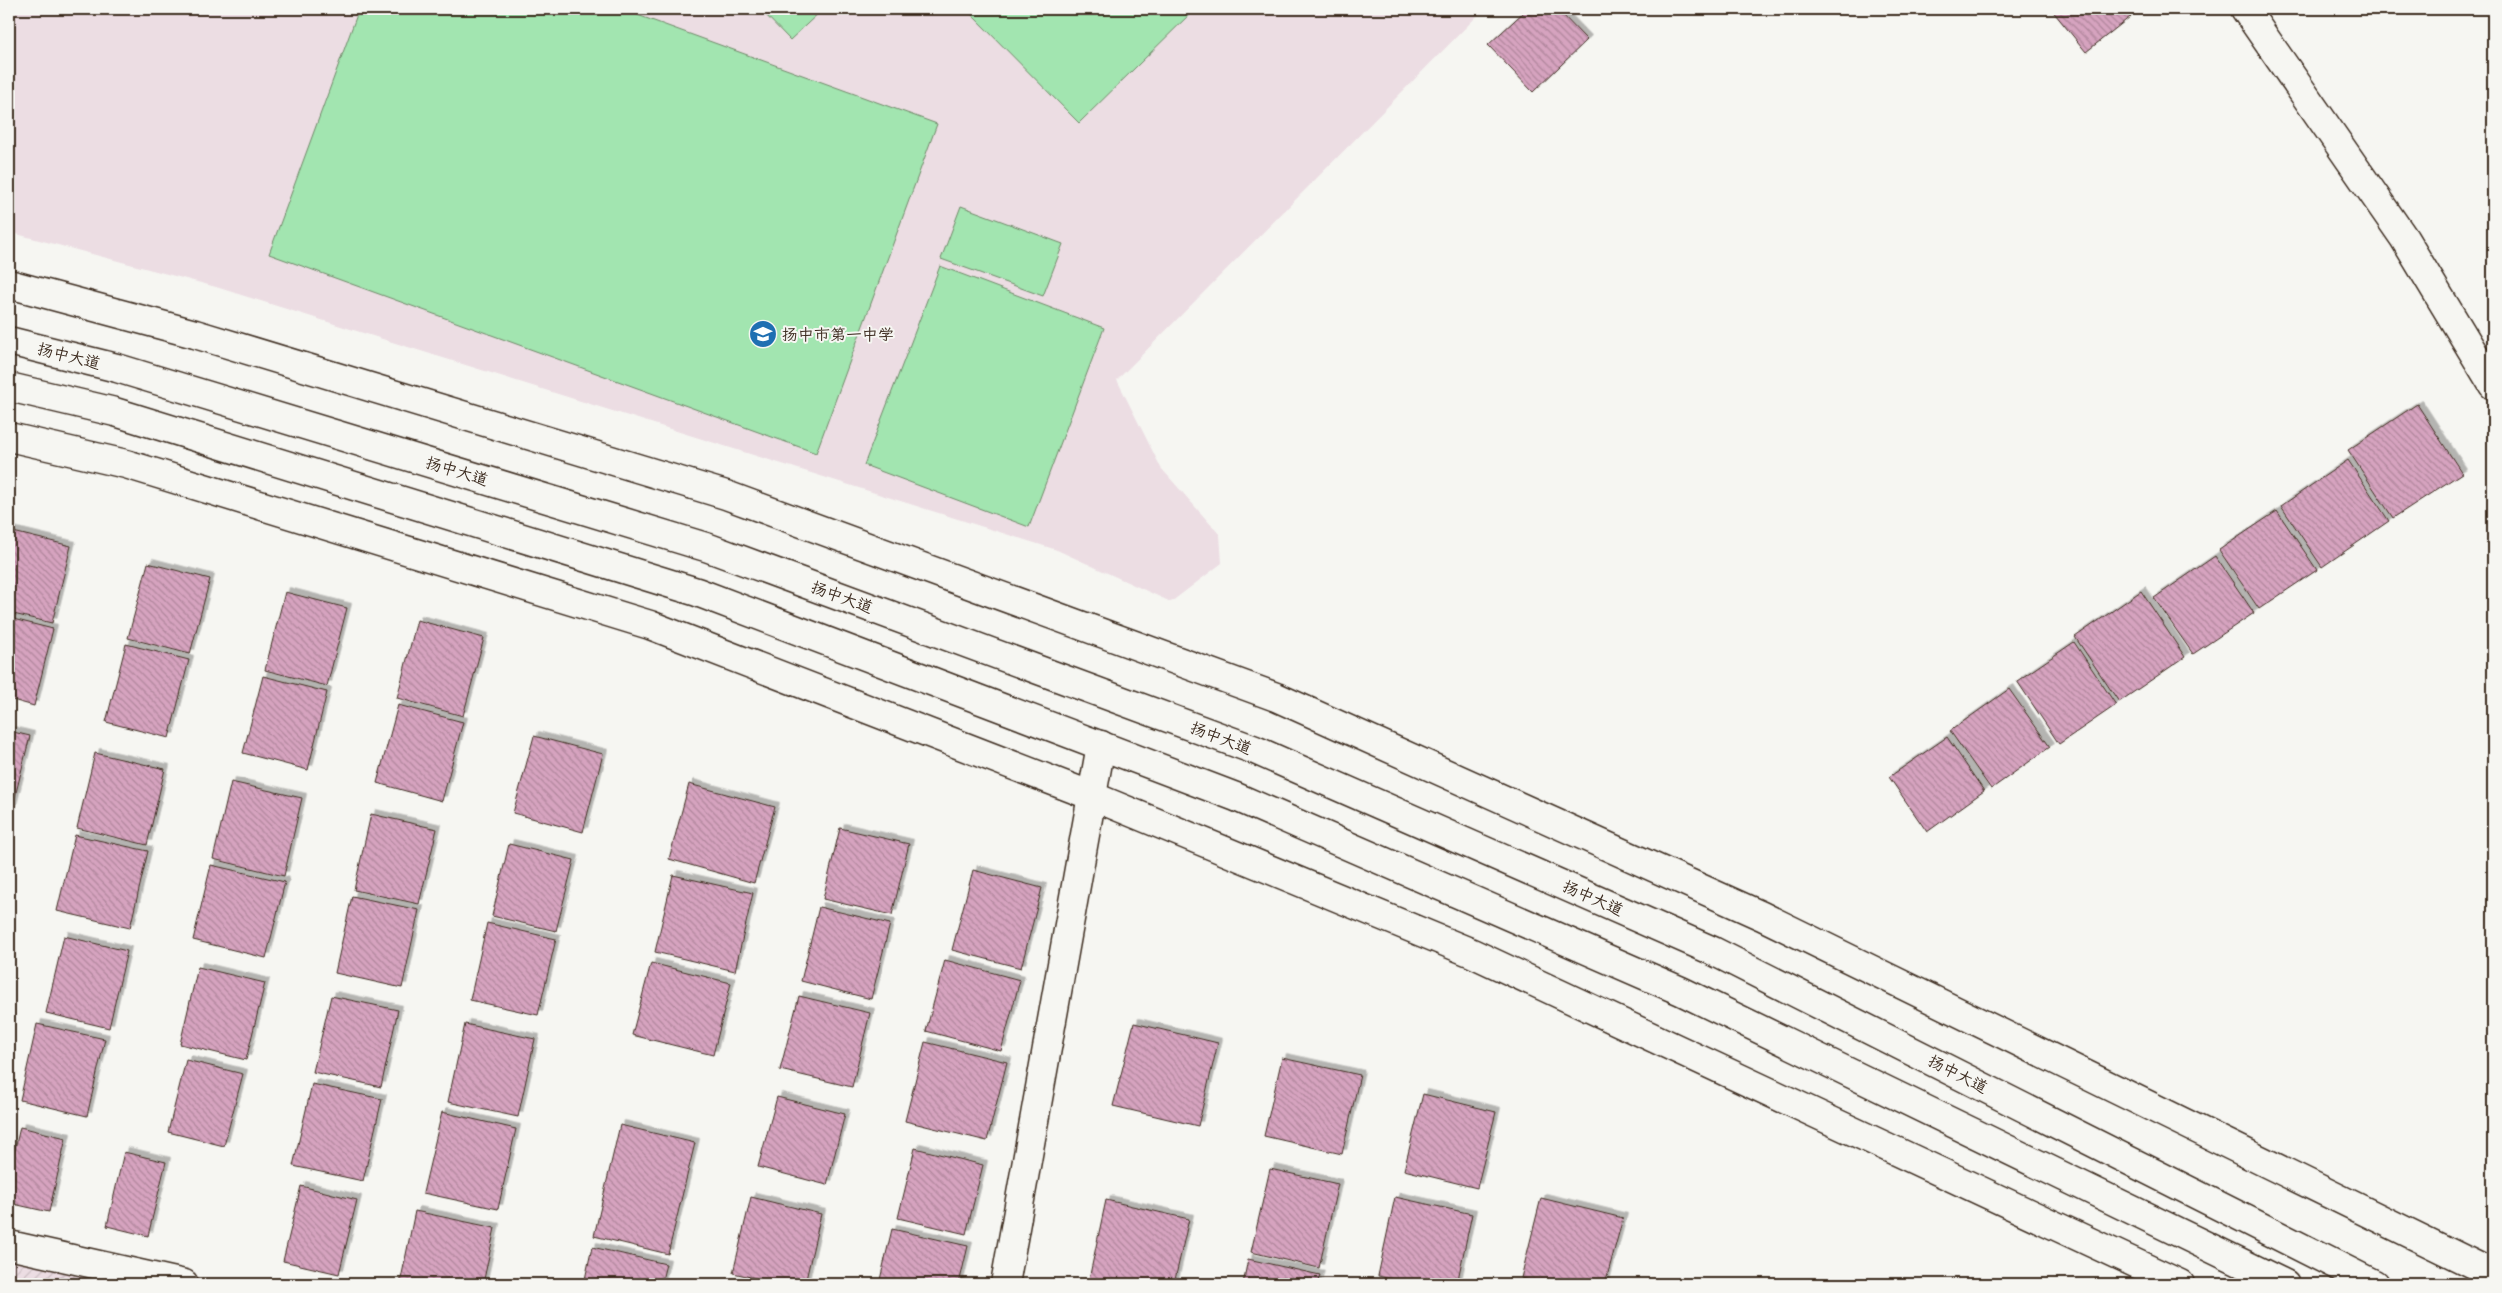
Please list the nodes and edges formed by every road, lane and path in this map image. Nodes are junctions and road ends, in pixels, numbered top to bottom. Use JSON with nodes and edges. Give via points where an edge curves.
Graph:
{"nodes":[{"id":1,"x":2245,"y":9,"type":"edge"},
{"id":2,"x":9,"y":284,"type":"edge"},
{"id":3,"x":9,"y":341,"type":"edge"},
{"id":4,"x":2493,"y":385,"type":"edge"},
{"id":5,"x":9,"y":387,"type":"edge"},
{"id":6,"x":9,"y":437,"type":"edge"},
{"id":7,"x":1101,"y":745,"type":"junction"},
{"id":8,"x":1092,"y":796,"type":"junction"},
{"id":9,"x":9,"y":1244,"type":"edge"},
{"id":10,"x":2493,"y":1274,"type":"edge"},
{"id":11,"x":184,"y":1284,"type":"edge"},
{"id":12,"x":1005,"y":1284,"type":"edge"},
{"id":13,"x":2180,"y":1284,"type":"edge"},
{"id":14,"x":2284,"y":1284,"type":"edge"},
{"id":15,"x":2374,"y":1284,"type":"edge"}],
"edges":[{"from":1,"to":4,"type":"street","via":[[2404,238]]},
{"from":2,"to":10,"type":"street","via":[[195,334],[726,495],[1276,698],[1762,916]]},
{"from":3,"to":15,"type":"street","name":"扬中大道","via":[[117,368],[709,548],[1254,750],[1713,951]]},
{"from":5,"to":7,"type":"street","via":[[115,412],[697,592]]},
{"from":6,"to":8,"type":"street","via":[[126,464],[650,625]]},
{"from":7,"to":8,"type":"street"},
{"from":7,"to":14,"type":"street","via":[[1236,797],[1681,991]]},
{"from":8,"to":12,"type":"street"},
{"from":8,"to":13,"type":"street","via":[[1472,953]]},
{"from":9,"to":11,"type":"street"}]}
